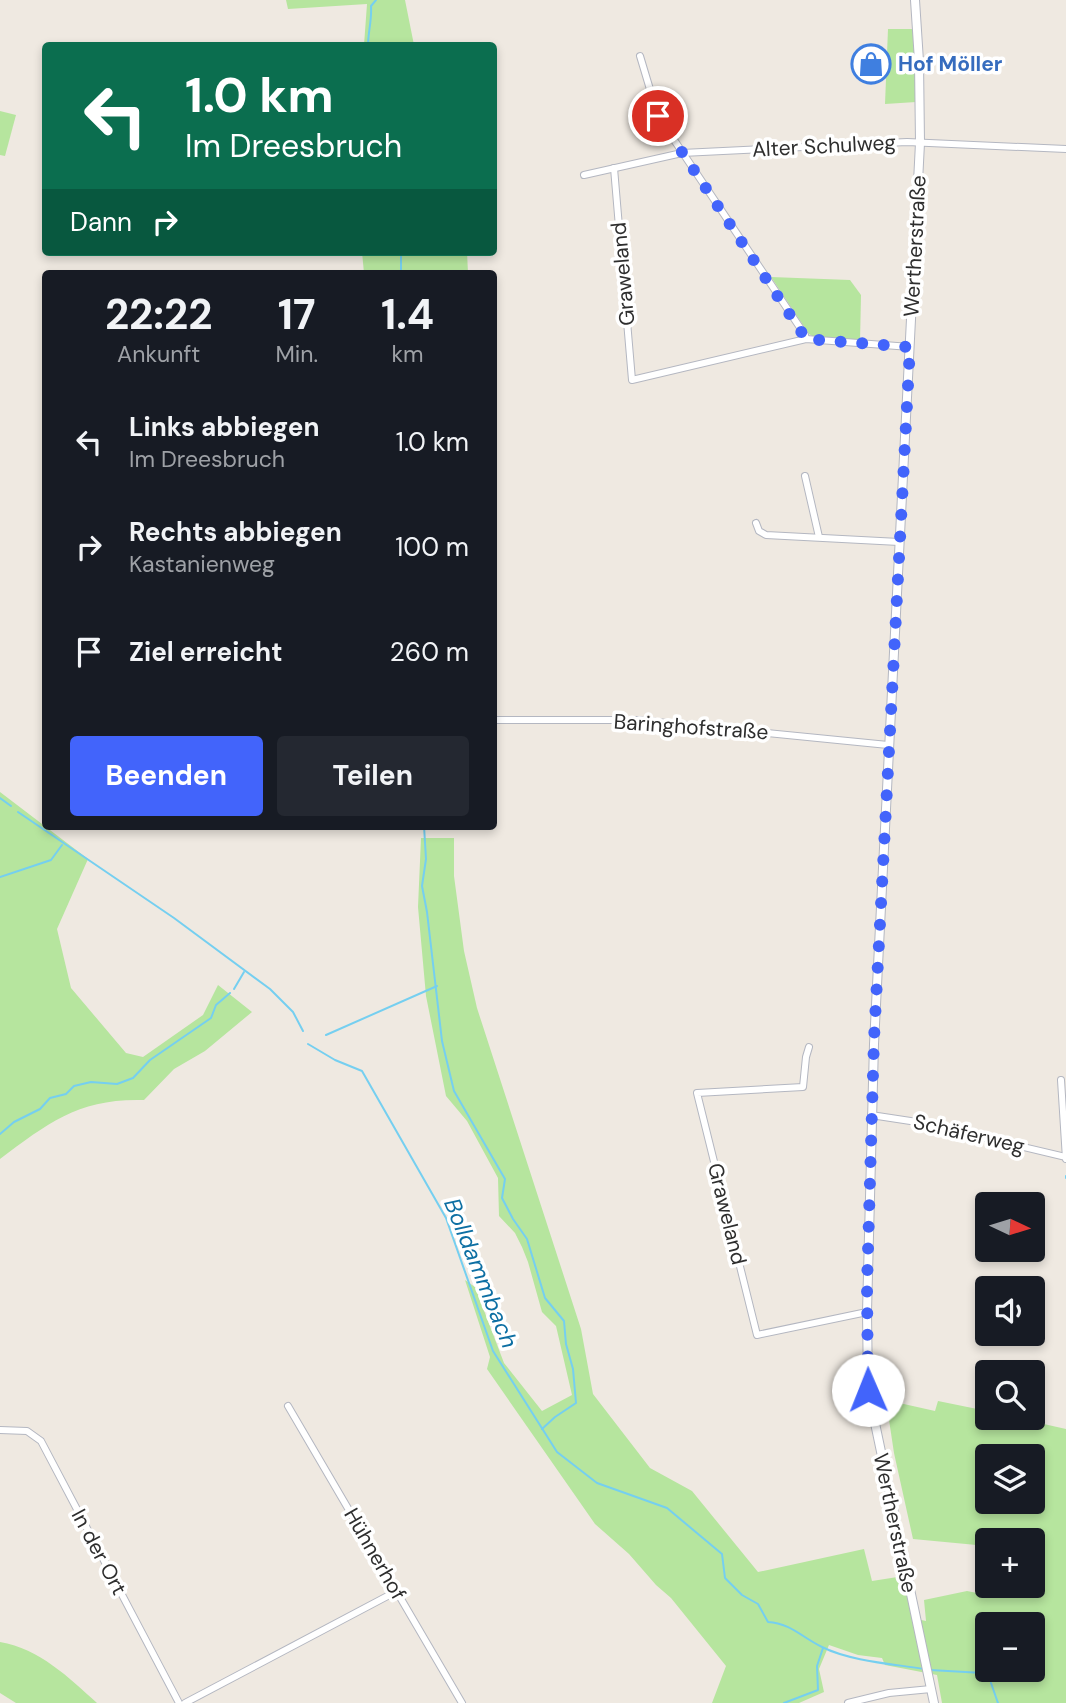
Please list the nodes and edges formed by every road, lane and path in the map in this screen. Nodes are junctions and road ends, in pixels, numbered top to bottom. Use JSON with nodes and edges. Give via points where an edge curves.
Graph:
{"nodes":[{"id":1,"x":915,"y":0,"type":"edge"},
{"id":2,"x":640,"y":57,"type":"dead end"},
{"id":3,"x":920,"y":143,"type":"junction"},
{"id":4,"x":1066,"y":149,"type":"edge"},
{"id":5,"x":682,"y":153,"type":"junction"},
{"id":6,"x":614,"y":168,"type":"junction"},
{"id":7,"x":584,"y":175,"type":"dead end"},
{"id":8,"x":806,"y":339,"type":"junction"},
{"id":9,"x":910,"y":347,"type":"junction"},
{"id":10,"x":805,"y":475,"type":"dead end"},
{"id":11,"x":756,"y":523,"type":"dead end"},
{"id":12,"x":820,"y":537,"type":"junction"},
{"id":13,"x":899,"y":542,"type":"junction"},
{"id":14,"x":497,"y":720,"type":"edge"},
{"id":15,"x":888,"y":745,"type":"junction"},
{"id":16,"x":809,"y":1047,"type":"dead end"},
{"id":17,"x":1061,"y":1080,"type":"dead end"},
{"id":18,"x":871,"y":1115,"type":"junction"},
{"id":19,"x":1066,"y":1158,"type":"edge"},
{"id":20,"x":867,"y":1312,"type":"junction"},
{"id":21,"x":288,"y":1406,"type":"dead end"},
{"id":22,"x":0,"y":1430,"type":"edge"},
{"id":23,"x":397,"y":1591,"type":"junction"},
{"id":24,"x":930,"y":1685,"type":"junction"},
{"id":25,"x":179,"y":1703,"type":"edge"},
{"id":26,"x":185,"y":1703,"type":"edge"},
{"id":27,"x":462,"y":1703,"type":"edge"},
{"id":28,"x":848,"y":1703,"type":"edge"},
{"id":29,"x":934,"y":1703,"type":"edge"}],
"edges":[{"from":1,"to":3,"type":"main road","name":"Wertherstraße"},
{"from":2,"to":5,"type":"street","via":[[658,116]]},
{"from":3,"to":4,"type":"street","name":"Alter Schulweg"},
{"from":3,"to":5,"type":"street","name":"Alter Schulweg"},
{"from":3,"to":9,"type":"main road","name":"Wertherstraße"},
{"from":5,"to":6,"type":"street","name":"Alter Schulweg"},
{"from":5,"to":8,"type":"street"},
{"from":6,"to":7,"type":"street","name":"Alter Schulweg"},
{"from":6,"to":8,"type":"street","name":"Graweland","via":[[632,380]]},
{"from":8,"to":9,"type":"street"},
{"from":9,"to":13,"type":"main road","name":"Wertherstraße"},
{"from":10,"to":12,"type":"street"},
{"from":11,"to":12,"type":"street","via":[[766,535]]},
{"from":12,"to":13,"type":"street"},
{"from":13,"to":15,"type":"main road","name":"Wertherstraße"},
{"from":14,"to":15,"type":"street","name":"Baringhofstraße","via":[[637,720]]},
{"from":15,"to":18,"type":"main road","name":"Wertherstraße"},
{"from":16,"to":20,"type":"street","name":"Graweland","via":[[803,1087],[697,1093],[757,1335]]},
{"from":17,"to":19,"type":"street"},
{"from":18,"to":19,"type":"street","name":"Schäferweg"},
{"from":18,"to":20,"type":"main road","name":"Wertherstraße"},
{"from":20,"to":24,"type":"main road","name":"Wertherstraße","via":[[868,1390]]},
{"from":21,"to":23,"type":"street","name":"Hühnerhof"},
{"from":22,"to":25,"type":"street","name":"In der Ort","via":[[27,1430],[41,1441]]},
{"from":23,"to":26,"type":"street"},
{"from":23,"to":27,"type":"street","name":"Hühnerhof"},
{"from":24,"to":28,"type":"street"},
{"from":24,"to":29,"type":"main road","name":"Wertherstraße"}]}
